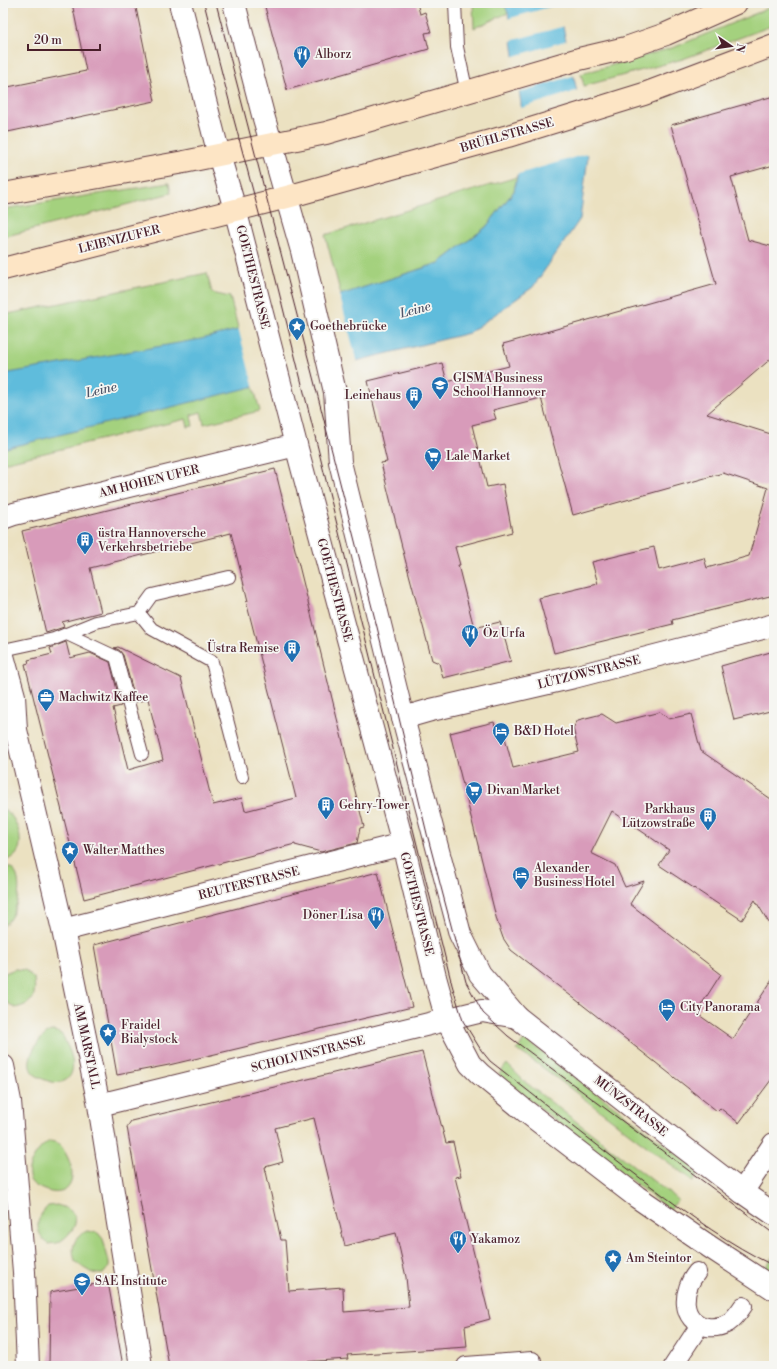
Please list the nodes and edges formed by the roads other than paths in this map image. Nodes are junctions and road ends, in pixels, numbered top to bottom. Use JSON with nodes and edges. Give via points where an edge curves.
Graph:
{"nodes":[{"id":1,"x":180,"y":3,"type":"edge"},
{"id":2,"x":234,"y":3,"type":"edge"},
{"id":3,"x":455,"y":3,"type":"edge"},
{"id":4,"x":736,"y":3,"type":"edge"},
{"id":5,"x":774,"y":45,"type":"edge"},
{"id":6,"x":467,"y":93,"type":"junction"},
{"id":7,"x":271,"y":145,"type":"junction"},
{"id":8,"x":218,"y":155,"type":"junction"},
{"id":9,"x":3,"y":194,"type":"edge"},
{"id":10,"x":287,"y":197,"type":"junction"},
{"id":11,"x":235,"y":210,"type":"junction"},
{"id":12,"x":3,"y":269,"type":"edge"},
{"id":13,"x":296,"y":445,"type":"junction"},
{"id":14,"x":3,"y":518,"type":"edge"},
{"id":15,"x":229,"y":577,"type":"dead end"},
{"id":16,"x":139,"y":613,"type":"junction"},
{"id":17,"x":774,"y":625,"type":"edge"},
{"id":18,"x":67,"y":634,"type":"junction"},
{"id":19,"x":3,"y":650,"type":"edge"},
{"id":20,"x":3,"y":656,"type":"edge"},
{"id":21,"x":403,"y":718,"type":"junction"},
{"id":22,"x":9,"y":730,"type":"edge"},
{"id":23,"x":142,"y":754,"type":"dead end"},
{"id":24,"x":242,"y":777,"type":"dead end"},
{"id":25,"x":435,"y":836,"type":"junction"},
{"id":26,"x":403,"y":844,"type":"junction"},
{"id":27,"x":63,"y":930,"type":"junction"},
{"id":28,"x":519,"y":1018,"type":"junction"},
{"id":29,"x":447,"y":1020,"type":"junction"},
{"id":30,"x":3,"y":1066,"type":"edge"},
{"id":31,"x":99,"y":1105,"type":"junction"},
{"id":32,"x":774,"y":1144,"type":"edge"},
{"id":33,"x":742,"y":1192,"type":"junction"},
{"id":34,"x":774,"y":1214,"type":"edge"},
{"id":35,"x":697,"y":1272,"type":"dead end"},
{"id":36,"x":774,"y":1289,"type":"edge"},
{"id":37,"x":743,"y":1306,"type":"dead end"},
{"id":38,"x":700,"y":1325,"type":"junction"},
{"id":39,"x":532,"y":1361,"type":"dead end"},
{"id":40,"x":28,"y":1366,"type":"edge"},
{"id":41,"x":141,"y":1366,"type":"edge"},
{"id":42,"x":466,"y":1366,"type":"edge"},
{"id":43,"x":673,"y":1366,"type":"edge"}],
"edges":[{"from":1,"to":8,"type":"street","name":"GOETHESTRASSE"},
{"from":2,"to":7,"type":"street"},
{"from":3,"to":6,"type":"lane","via":[[457,47]]},
{"from":4,"to":6,"type":"main road","via":[[626,48],[579,59]]},
{"from":5,"to":10,"type":"main road","name":"BRÜHLSTRASSE","via":[[644,94],[508,136]]},
{"from":6,"to":7,"type":"main road","via":[[326,133]]},
{"from":7,"to":8,"type":"main road"},
{"from":7,"to":10,"type":"street"},
{"from":8,"to":9,"type":"main road"},
{"from":8,"to":11,"type":"street","name":"GOETHESTRASSE"},
{"from":10,"to":11,"type":"main road","name":"BRÜHLSTRASSE"},
{"from":10,"to":21,"type":"street","via":[[335,392],[340,462]]},
{"from":11,"to":12,"type":"main road","name":"LEIBNIZUFER"},
{"from":11,"to":13,"type":"street","name":"GOETHESTRASSE"},
{"from":13,"to":14,"type":"street","name":"AM HOHEN UFER"},
{"from":13,"to":26,"type":"street","name":"GOETHESTRASSE"},
{"from":15,"to":16,"type":"lane","via":[[152,595]]},
{"from":16,"to":18,"type":"lane","via":[[96,622]]},
{"from":16,"to":24,"type":"lane","via":[[152,629],[212,662]]},
{"from":17,"to":21,"type":"street","name":"LÜTZOWSTRASSE"},
{"from":18,"to":19,"type":"lane"},
{"from":18,"to":23,"type":"lane","via":[[116,657]]},
{"from":20,"to":22,"type":"street","name":"AM MARSTALL","via":[[14,696]]},
{"from":21,"to":25,"type":"street"},
{"from":22,"to":27,"type":"street","name":"AM MARSTALL"},
{"from":25,"to":26,"type":"street","name":"REUTERSTRASSE"},
{"from":25,"to":28,"type":"street","via":[[460,934],[480,974]]},
{"from":26,"to":27,"type":"street","name":"REUTERSTRASSE"},
{"from":26,"to":29,"type":"street","name":"GOETHESTRASSE"},
{"from":27,"to":31,"type":"street","name":"AM MARSTALL"},
{"from":28,"to":29,"type":"street","name":"SCHOLVINSTRASSE","via":[[482,1011]]},
{"from":28,"to":33,"type":"street","name":"MÜNZSTRASSE"},
{"from":29,"to":31,"type":"street","name":"SCHOLVINSTRASSE"},
{"from":29,"to":36,"type":"street","name":"GOETHESTRASSE","via":[[470,1064],[480,1074],[637,1197]]},
{"from":30,"to":40,"type":"street","via":[[10,1101],[23,1256]]},
{"from":31,"to":41,"type":"street","name":"AM MARSTALL"},
{"from":32,"to":33,"type":"street"},
{"from":33,"to":34,"type":"street","name":"MÜNZSTRASSE"},
{"from":35,"to":38,"type":"street","via":[[689,1284],[686,1309],[690,1318]]},
{"from":37,"to":38,"type":"street","via":[[730,1322],[721,1327]]},
{"from":38,"to":43,"type":"street"},
{"from":39,"to":42,"type":"street"}]}
